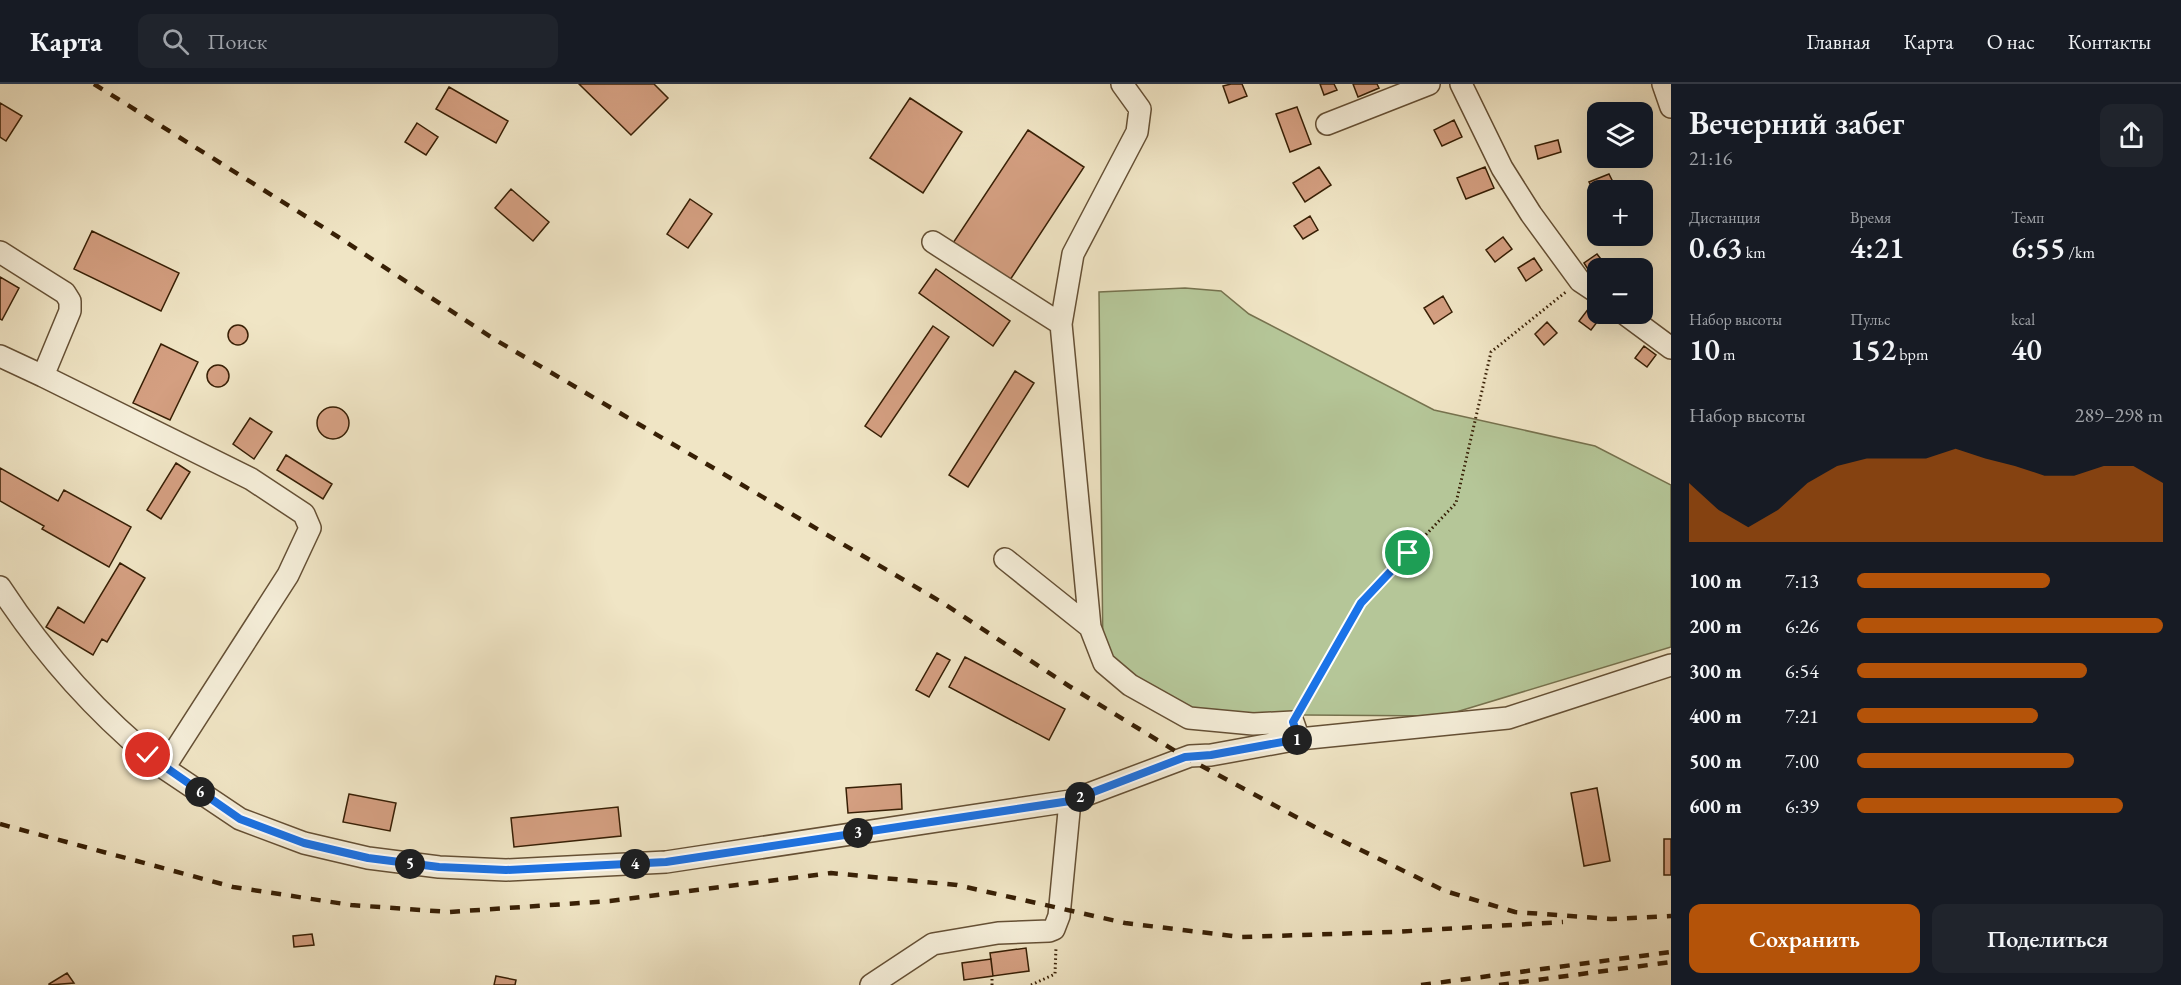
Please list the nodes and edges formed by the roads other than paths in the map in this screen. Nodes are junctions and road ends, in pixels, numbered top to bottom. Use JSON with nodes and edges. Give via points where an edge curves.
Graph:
{"nodes":[{"id":1,"x":1122,"y":84,"type":"edge"},
{"id":2,"x":1429,"y":84,"type":"edge"},
{"id":3,"x":1461,"y":84,"type":"edge"},
{"id":4,"x":1663,"y":84,"type":"edge"},
{"id":5,"x":1671,"y":107,"type":"edge"},
{"id":6,"x":1327,"y":124,"type":"dead end"},
{"id":7,"x":933,"y":242,"type":"dead end"},
{"id":8,"x":0,"y":252,"type":"edge"},
{"id":9,"x":1587,"y":286,"type":"edge"},
{"id":10,"x":1062,"y":324,"type":"junction"},
{"id":11,"x":1639,"y":324,"type":"edge"},
{"id":12,"x":1671,"y":348,"type":"edge"},
{"id":13,"x":0,"y":356,"type":"edge"},
{"id":14,"x":43,"y":376,"type":"junction"},
{"id":15,"x":1005,"y":559,"type":"dead end"},
{"id":16,"x":0,"y":587,"type":"edge"},
{"id":17,"x":1090,"y":627,"type":"junction"},
{"id":18,"x":1671,"y":665,"type":"edge"},
{"id":19,"x":1296,"y":730,"type":"junction"},
{"id":20,"x":164,"y":768,"type":"junction"},
{"id":21,"x":1070,"y":801,"type":"junction"},
{"id":22,"x":871,"y":985,"type":"edge"}],
"edges":[{"from":1,"to":10,"type":"street","via":[[1140,109],[1137,132],[1073,254]]},
{"from":2,"to":6,"type":"street"},
{"from":3,"to":9,"type":"street","via":[[1502,168],[1531,214]]},
{"from":4,"to":5,"type":"street"},
{"from":7,"to":10,"type":"street"},
{"from":8,"to":14,"type":"street","via":[[65,293],[70,301],[70,310]]},
{"from":10,"to":17,"type":"street"},
{"from":11,"to":12,"type":"street"},
{"from":13,"to":14,"type":"street"},
{"from":14,"to":20,"type":"street","via":[[251,479],[304,514],[310,528],[288,575]]},
{"from":15,"to":17,"type":"street"},
{"from":16,"to":20,"type":"street","via":[[76,688]]},
{"from":17,"to":19,"type":"street","via":[[1104,663],[1130,685],[1189,718]]},
{"from":18,"to":19,"type":"street","via":[[1508,718]]},
{"from":19,"to":21,"type":"street","via":[[1211,755],[1185,757]]},
{"from":20,"to":21,"type":"street","via":[[240,819],[304,843],[368,858],[506,870],[666,862]]},
{"from":21,"to":22,"type":"street","via":[[1054,929],[933,944]]}]}
